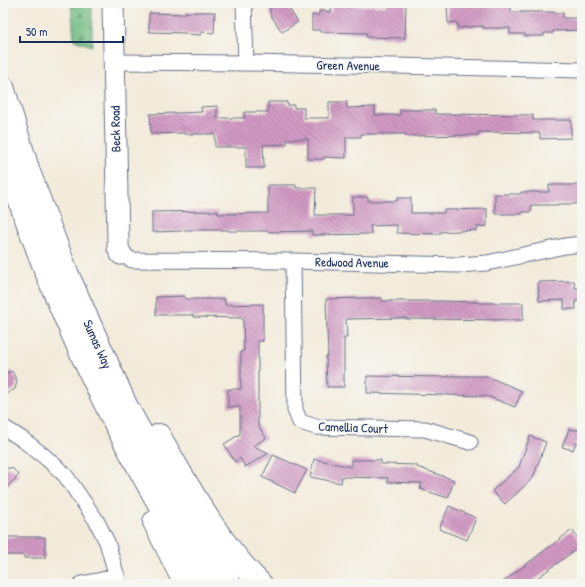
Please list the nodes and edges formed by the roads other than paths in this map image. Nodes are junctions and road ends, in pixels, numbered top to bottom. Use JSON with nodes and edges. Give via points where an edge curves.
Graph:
{"nodes":[{"id":1,"x":113,"y":3,"type":"edge"},
{"id":2,"x":244,"y":3,"type":"edge"},
{"id":3,"x":114,"y":62,"type":"junction"},
{"id":4,"x":246,"y":63,"type":"junction"},
{"id":5,"x":582,"y":70,"type":"edge"},
{"id":6,"x":3,"y":87,"type":"edge"},
{"id":7,"x":11,"y":114,"type":"junction"},
{"id":8,"x":3,"y":152,"type":"edge"},
{"id":9,"x":28,"y":225,"type":"junction"},
{"id":10,"x":582,"y":244,"type":"edge"},
{"id":11,"x":122,"y":254,"type":"joint"},
{"id":12,"x":293,"y":261,"type":"junction"},
{"id":13,"x":3,"y":427,"type":"edge"},
{"id":14,"x":470,"y":442,"type":"dead end"},
{"id":15,"x":118,"y":579,"type":"edge"},
{"id":16,"x":81,"y":584,"type":"edge"},
{"id":17,"x":185,"y":584,"type":"edge"},
{"id":18,"x":207,"y":584,"type":"edge"},
{"id":19,"x":230,"y":584,"type":"edge"},
{"id":20,"x":261,"y":584,"type":"edge"}],
"edges":[{"from":1,"to":3,"type":"street","name":"Beck Road"},
{"from":2,"to":4,"type":"street"},
{"from":3,"to":4,"type":"street","name":"Green Avenue"},
{"from":3,"to":11,"type":"street","name":"Beck Road","via":[[118,248]]},
{"from":4,"to":5,"type":"street","name":"Green Avenue"},
{"from":6,"to":7,"type":"highway","name":"Sumas Way"},
{"from":7,"to":19,"type":"highway","name":"Sumas Way","via":[[29,172],[68,275],[126,405],[186,514]]},
{"from":7,"to":20,"type":"highway","via":[[102,324],[145,411],[196,500],[233,552]]},
{"from":8,"to":9,"type":"highway","name":"Sumas Way"},
{"from":9,"to":17,"type":"highway","via":[[37,265],[83,384]]},
{"from":9,"to":18,"type":"highway","name":"Sumas Way","via":[[73,337],[129,452]]},
{"from":10,"to":12,"type":"street","name":"Redwood Avenue","via":[[487,263],[459,265]]},
{"from":11,"to":12,"type":"street","name":"Redwood Avenue","via":[[132,260]]},
{"from":12,"to":14,"type":"street","name":"Camellia Court","via":[[295,410],[300,422],[316,427],[425,429]]},
{"from":13,"to":15,"type":"street","via":[[44,456],[65,475],[96,520],[107,542]]},
{"from":15,"to":16,"type":"street"}]}
